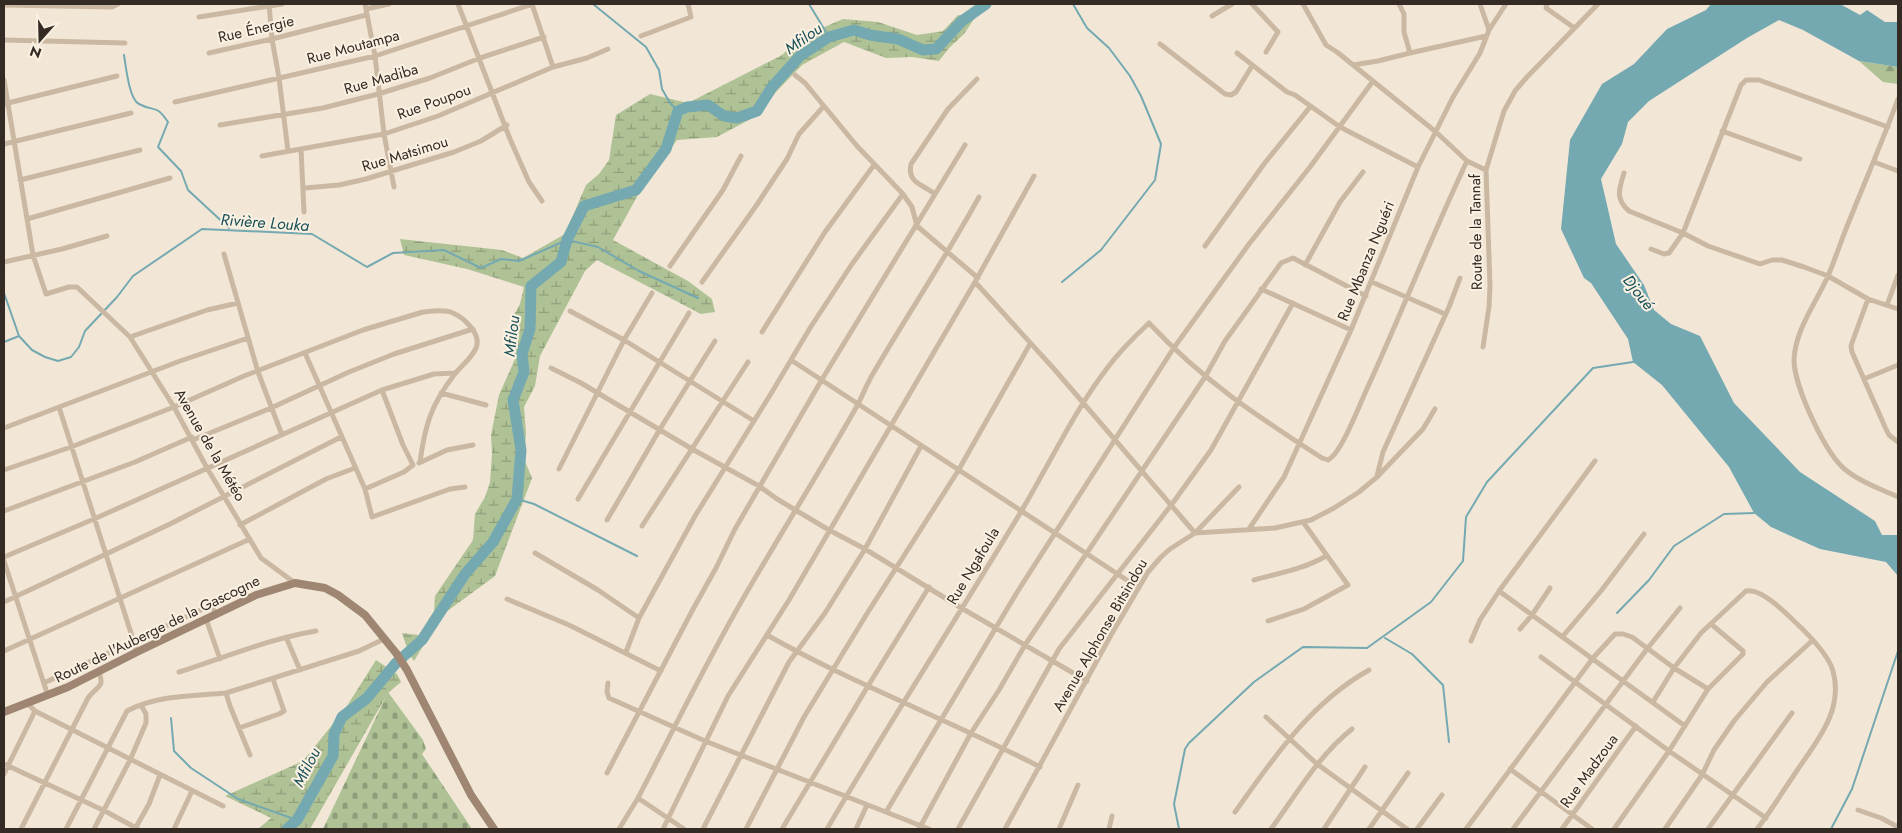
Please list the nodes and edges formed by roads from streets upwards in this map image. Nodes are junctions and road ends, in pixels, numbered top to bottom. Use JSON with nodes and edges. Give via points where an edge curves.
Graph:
{"nodes":[{"id":1,"x":118,"y":4,"type":"edge"},
{"id":2,"x":282,"y":4,"type":"edge"},
{"id":3,"x":389,"y":4,"type":"edge"},
{"id":4,"x":458,"y":4,"type":"edge"},
{"id":5,"x":533,"y":4,"type":"edge"},
{"id":6,"x":688,"y":4,"type":"edge"},
{"id":7,"x":1232,"y":4,"type":"edge"},
{"id":8,"x":1252,"y":4,"type":"edge"},
{"id":9,"x":1303,"y":4,"type":"edge"},
{"id":10,"x":1399,"y":4,"type":"edge"},
{"id":11,"x":1480,"y":4,"type":"edge"},
{"id":12,"x":1506,"y":4,"type":"edge"},
{"id":13,"x":1547,"y":4,"type":"edge"},
{"id":14,"x":1598,"y":4,"type":"edge"},
{"id":15,"x":4,"y":5,"type":"edge"},
{"id":16,"x":270,"y":5,"type":"edge"},
{"id":17,"x":365,"y":9,"type":"edge"},
{"id":18,"x":1212,"y":16,"type":"dead end"},
{"id":19,"x":199,"y":17,"type":"dead end"},
{"id":20,"x":466,"y":26,"type":"junction"},
{"id":21,"x":1573,"y":27,"type":"junction"},
{"id":22,"x":1487,"y":33,"type":"junction"},
{"id":23,"x":641,"y":36,"type":"dead end"},
{"id":24,"x":544,"y":37,"type":"junction"},
{"id":25,"x":272,"y":39,"type":"junction"},
{"id":26,"x":4,"y":40,"type":"edge"},
{"id":27,"x":125,"y":43,"type":"dead end"},
{"id":28,"x":1160,"y":44,"type":"dead end"},
{"id":29,"x":608,"y":49,"type":"dead end"},
{"id":30,"x":1266,"y":52,"type":"dead end"},
{"id":31,"x":210,"y":53,"type":"dead end"},
{"id":32,"x":1237,"y":53,"type":"dead end"},
{"id":33,"x":1410,"y":53,"type":"junction"},
{"id":34,"x":374,"y":56,"type":"junction"},
{"id":35,"x":480,"y":58,"type":"junction"},
{"id":36,"x":1353,"y":65,"type":"junction"},
{"id":37,"x":1252,"y":66,"type":"junction"},
{"id":38,"x":554,"y":68,"type":"junction"},
{"id":39,"x":795,"y":75,"type":"dead end"},
{"id":40,"x":117,"y":76,"type":"dead end"},
{"id":41,"x":279,"y":78,"type":"junction"},
{"id":42,"x":977,"y":79,"type":"dead end"},
{"id":43,"x":4,"y":80,"type":"edge"},
{"id":44,"x":1373,"y":81,"type":"junction"},
{"id":45,"x":493,"y":93,"type":"junction"},
{"id":46,"x":378,"y":94,"type":"junction"},
{"id":47,"x":1898,"y":99,"type":"edge"},
{"id":48,"x":175,"y":102,"type":"dead end"},
{"id":49,"x":5,"y":104,"type":"edge"},
{"id":50,"x":824,"y":106,"type":"junction"},
{"id":51,"x":1310,"y":107,"type":"junction"},
{"id":52,"x":131,"y":113,"type":"dead end"},
{"id":53,"x":284,"y":114,"type":"junction"},
{"id":54,"x":220,"y":125,"type":"dead end"},
{"id":55,"x":507,"y":125,"type":"junction"},
{"id":56,"x":1340,"y":127,"type":"junction"},
{"id":57,"x":1888,"y":127,"type":"junction"},
{"id":58,"x":1722,"y":131,"type":"junction"},
{"id":59,"x":1436,"y":132,"type":"junction"},
{"id":60,"x":384,"y":134,"type":"junction"},
{"id":61,"x":13,"y":142,"type":"junction"},
{"id":62,"x":4,"y":144,"type":"edge"},
{"id":63,"x":965,"y":145,"type":"dead end"},
{"id":64,"x":302,"y":149,"type":"junction"},
{"id":65,"x":140,"y":150,"type":"dead end"},
{"id":66,"x":288,"y":150,"type":"junction"},
{"id":67,"x":262,"y":156,"type":"dead end"},
{"id":68,"x":741,"y":156,"type":"dead end"},
{"id":69,"x":1876,"y":158,"type":"junction"},
{"id":70,"x":1800,"y":159,"type":"dead end"},
{"id":71,"x":1467,"y":161,"type":"junction"},
{"id":72,"x":874,"y":165,"type":"junction"},
{"id":73,"x":1418,"y":167,"type":"junction"},
{"id":74,"x":1486,"y":170,"type":"junction"},
{"id":75,"x":392,"y":171,"type":"junction"},
{"id":76,"x":1898,"y":171,"type":"edge"},
{"id":77,"x":1362,"y":172,"type":"dead end"},
{"id":78,"x":1624,"y":173,"type":"dead end"},
{"id":79,"x":1034,"y":176,"type":"dead end"},
{"id":80,"x":170,"y":178,"type":"dead end"},
{"id":81,"x":20,"y":180,"type":"junction"},
{"id":82,"x":394,"y":187,"type":"dead end"},
{"id":83,"x":305,"y":188,"type":"junction"},
{"id":84,"x":903,"y":194,"type":"junction"},
{"id":85,"x":935,"y":194,"type":"junction"},
{"id":86,"x":979,"y":198,"type":"dead end"},
{"id":87,"x":542,"y":201,"type":"dead end"},
{"id":88,"x":304,"y":212,"type":"dead end"},
{"id":89,"x":27,"y":219,"type":"junction"},
{"id":90,"x":917,"y":226,"type":"junction"},
{"id":91,"x":1683,"y":233,"type":"junction"},
{"id":92,"x":107,"y":236,"type":"dead end"},
{"id":93,"x":1204,"y":246,"type":"dead end"},
{"id":94,"x":1651,"y":249,"type":"dead end"},
{"id":95,"x":947,"y":252,"type":"junction"},
{"id":96,"x":224,"y":254,"type":"dead end"},
{"id":97,"x":33,"y":256,"type":"junction"},
{"id":98,"x":4,"y":262,"type":"edge"},
{"id":99,"x":1305,"y":265,"type":"junction"},
{"id":100,"x":670,"y":266,"type":"dead end"},
{"id":101,"x":1898,"y":275,"type":"edge"},
{"id":102,"x":1828,"y":276,"type":"junction"},
{"id":103,"x":1460,"y":278,"type":"dead end"},
{"id":104,"x":976,"y":280,"type":"junction"},
{"id":105,"x":702,"y":282,"type":"dead end"},
{"id":106,"x":1372,"y":282,"type":"junction"},
{"id":107,"x":1261,"y":289,"type":"junction"},
{"id":108,"x":652,"y":293,"type":"dead end"},
{"id":109,"x":1366,"y":296,"type":"junction"},
{"id":110,"x":1407,"y":298,"type":"junction"},
{"id":111,"x":1868,"y":299,"type":"junction"},
{"id":112,"x":238,"y":303,"type":"junction"},
{"id":113,"x":1293,"y":303,"type":"junction"},
{"id":114,"x":1886,"y":305,"type":"junction"},
{"id":115,"x":1898,"y":309,"type":"edge"},
{"id":116,"x":570,"y":311,"type":"dead end"},
{"id":117,"x":689,"y":313,"type":"dead end"},
{"id":118,"x":1445,"y":314,"type":"junction"},
{"id":119,"x":473,"y":329,"type":"junction"},
{"id":120,"x":1351,"y":330,"type":"junction"},
{"id":121,"x":762,"y":332,"type":"dead end"},
{"id":122,"x":130,"y":337,"type":"junction"},
{"id":123,"x":248,"y":338,"type":"junction"},
{"id":124,"x":624,"y":340,"type":"junction"},
{"id":125,"x":715,"y":341,"type":"dead end"},
{"id":126,"x":1030,"y":344,"type":"junction"},
{"id":127,"x":1483,"y":347,"type":"dead end"},
{"id":128,"x":1173,"y":349,"type":"junction"},
{"id":129,"x":305,"y":353,"type":"junction"},
{"id":130,"x":790,"y":360,"type":"junction"},
{"id":131,"x":659,"y":361,"type":"junction"},
{"id":132,"x":748,"y":362,"type":"dead end"},
{"id":133,"x":1898,"y":365,"type":"edge"},
{"id":134,"x":550,"y":368,"type":"dead end"},
{"id":135,"x":152,"y":371,"type":"junction"},
{"id":136,"x":258,"y":372,"type":"junction"},
{"id":137,"x":455,"y":373,"type":"junction"},
{"id":138,"x":1205,"y":377,"type":"junction"},
{"id":139,"x":1864,"y":379,"type":"junction"},
{"id":140,"x":821,"y":381,"type":"junction"},
{"id":141,"x":690,"y":382,"type":"junction"},
{"id":142,"x":319,"y":386,"type":"junction"},
{"id":143,"x":382,"y":390,"type":"junction"},
{"id":144,"x":597,"y":392,"type":"junction"},
{"id":145,"x":441,"y":394,"type":"junction"},
{"id":146,"x":722,"y":401,"type":"junction"},
{"id":147,"x":1238,"y":402,"type":"junction"},
{"id":148,"x":486,"y":404,"type":"dead end"},
{"id":149,"x":1084,"y":404,"type":"junction"},
{"id":150,"x":857,"y":405,"type":"junction"},
{"id":151,"x":58,"y":407,"type":"junction"},
{"id":152,"x":174,"y":407,"type":"junction"},
{"id":153,"x":272,"y":408,"type":"junction"},
{"id":154,"x":1435,"y":409,"type":"dead end"},
{"id":155,"x":630,"y":411,"type":"junction"},
{"id":156,"x":330,"y":413,"type":"junction"},
{"id":157,"x":754,"y":421,"type":"junction"},
{"id":158,"x":890,"y":426,"type":"junction"},
{"id":159,"x":4,"y":428,"type":"edge"},
{"id":160,"x":660,"y":429,"type":"junction"},
{"id":161,"x":282,"y":435,"type":"junction"},
{"id":162,"x":341,"y":437,"type":"junction"},
{"id":163,"x":193,"y":439,"type":"junction"},
{"id":164,"x":1114,"y":440,"type":"junction"},
{"id":165,"x":1898,"y":442,"type":"edge"},
{"id":166,"x":1300,"y":444,"type":"junction"},
{"id":167,"x":472,"y":445,"type":"dead end"},
{"id":168,"x":920,"y":446,"type":"junction"},
{"id":169,"x":71,"y":447,"type":"junction"},
{"id":170,"x":692,"y":449,"type":"junction"},
{"id":171,"x":1595,"y":461,"type":"dead end"},
{"id":172,"x":420,"y":462,"type":"junction"},
{"id":173,"x":413,"y":465,"type":"junction"},
{"id":174,"x":207,"y":468,"type":"junction"},
{"id":175,"x":355,"y":468,"type":"junction"},
{"id":176,"x":726,"y":468,"type":"junction"},
{"id":177,"x":558,"y":469,"type":"dead end"},
{"id":178,"x":4,"y":470,"type":"edge"},
{"id":179,"x":1141,"y":470,"type":"junction"},
{"id":180,"x":958,"y":471,"type":"junction"},
{"id":181,"x":1377,"y":477,"type":"junction"},
{"id":182,"x":82,"y":481,"type":"junction"},
{"id":183,"x":759,"y":486,"type":"junction"},
{"id":184,"x":465,"y":487,"type":"dead end"},
{"id":185,"x":1240,"y":487,"type":"dead end"},
{"id":186,"x":365,"y":489,"type":"junction"},
{"id":187,"x":1898,"y":495,"type":"edge"},
{"id":188,"x":224,"y":496,"type":"junction"},
{"id":189,"x":578,"y":499,"type":"dead end"},
{"id":190,"x":1172,"y":504,"type":"junction"},
{"id":191,"x":796,"y":510,"type":"junction"},
{"id":192,"x":4,"y":511,"type":"edge"},
{"id":193,"x":1022,"y":511,"type":"junction"},
{"id":194,"x":94,"y":519,"type":"junction"},
{"id":195,"x":607,"y":520,"type":"dead end"},
{"id":196,"x":1303,"y":522,"type":"junction"},
{"id":197,"x":240,"y":525,"type":"junction"},
{"id":198,"x":642,"y":526,"type":"dead end"},
{"id":199,"x":1249,"y":528,"type":"junction"},
{"id":200,"x":829,"y":530,"type":"junction"},
{"id":201,"x":1055,"y":533,"type":"junction"},
{"id":202,"x":1195,"y":533,"type":"junction"},
{"id":203,"x":1644,"y":534,"type":"dead end"},
{"id":204,"x":250,"y":538,"type":"junction"},
{"id":205,"x":865,"y":549,"type":"junction"},
{"id":206,"x":534,"y":553,"type":"dead end"},
{"id":207,"x":1087,"y":553,"type":"junction"},
{"id":208,"x":106,"y":554,"type":"junction"},
{"id":209,"x":1326,"y":556,"type":"junction"},
{"id":210,"x":4,"y":557,"type":"edge"},
{"id":211,"x":4,"y":561,"type":"edge"},
{"id":212,"x":896,"y":567,"type":"junction"},
{"id":213,"x":1118,"y":574,"type":"junction"},
{"id":214,"x":1254,"y":580,"type":"dead end"},
{"id":215,"x":295,"y":583,"type":"junction"},
{"id":216,"x":929,"y":587,"type":"junction"},
{"id":217,"x":1139,"y":588,"type":"junction"},
{"id":218,"x":1550,"y":588,"type":"dead end"},
{"id":219,"x":1499,"y":591,"type":"junction"},
{"id":220,"x":15,"y":596,"type":"junction"},
{"id":221,"x":121,"y":599,"type":"junction"},
{"id":222,"x":507,"y":599,"type":"dead end"},
{"id":223,"x":4,"y":602,"type":"edge"},
{"id":224,"x":1680,"y":608,"type":"dead end"},
{"id":225,"x":963,"y":609,"type":"junction"},
{"id":226,"x":196,"y":611,"type":"junction"},
{"id":227,"x":216,"y":614,"type":"junction"},
{"id":228,"x":1532,"y":615,"type":"junction"},
{"id":229,"x":639,"y":618,"type":"junction"},
{"id":230,"x":204,"y":620,"type":"junction"},
{"id":231,"x":1268,"y":620,"type":"dead end"},
{"id":232,"x":168,"y":624,"type":"junction"},
{"id":233,"x":1711,"y":624,"type":"junction"},
{"id":234,"x":996,"y":628,"type":"junction"},
{"id":235,"x":1520,"y":628,"type":"dead end"},
{"id":236,"x":316,"y":631,"type":"dead end"},
{"id":237,"x":171,"y":635,"type":"junction"},
{"id":238,"x":767,"y":635,"type":"junction"},
{"id":239,"x":1563,"y":636,"type":"junction"},
{"id":240,"x":286,"y":637,"type":"junction"},
{"id":241,"x":30,"y":638,"type":"junction"},
{"id":242,"x":384,"y":639,"type":"junction"},
{"id":243,"x":1813,"y":640,"type":"junction"},
{"id":244,"x":133,"y":641,"type":"junction"},
{"id":245,"x":1471,"y":641,"type":"dead end"},
{"id":246,"x":1025,"y":645,"type":"junction"},
{"id":247,"x":1647,"y":648,"type":"junction"},
{"id":248,"x":4,"y":651,"type":"edge"},
{"id":249,"x":137,"y":652,"type":"junction"},
{"id":250,"x":626,"y":652,"type":"junction"},
{"id":251,"x":796,"y":652,"type":"junction"},
{"id":252,"x":1541,"y":658,"type":"dead end"},
{"id":253,"x":1593,"y":658,"type":"junction"},
{"id":254,"x":220,"y":659,"type":"junction"},
{"id":255,"x":1052,"y":660,"type":"junction"},
{"id":256,"x":1674,"y":668,"type":"junction"},
{"id":257,"x":300,"y":670,"type":"junction"},
{"id":258,"x":834,"y":670,"type":"junction"},
{"id":259,"x":1369,"y":670,"type":"dead end"},
{"id":260,"x":660,"y":671,"type":"junction"},
{"id":261,"x":99,"y":672,"type":"junction"},
{"id":262,"x":178,"y":672,"type":"dead end"},
{"id":263,"x":273,"y":680,"type":"junction"},
{"id":264,"x":1087,"y":681,"type":"junction"},
{"id":265,"x":1623,"y":681,"type":"junction"},
{"id":266,"x":608,"y":682,"type":"dead end"},
{"id":267,"x":44,"y":683,"type":"junction"},
{"id":268,"x":1576,"y":683,"type":"junction"},
{"id":269,"x":868,"y":686,"type":"junction"},
{"id":270,"x":1708,"y":689,"type":"junction"},
{"id":271,"x":226,"y":693,"type":"junction"},
{"id":272,"x":48,"y":696,"type":"junction"},
{"id":273,"x":903,"y":702,"type":"junction"},
{"id":274,"x":1653,"y":702,"type":"junction"},
{"id":275,"x":27,"y":703,"type":"junction"},
{"id":276,"x":141,"y":705,"type":"junction"},
{"id":277,"x":1606,"y":705,"type":"junction"},
{"id":278,"x":35,"y":711,"type":"junction"},
{"id":279,"x":640,"y":711,"type":"junction"},
{"id":280,"x":4,"y":712,"type":"edge"},
{"id":281,"x":1792,"y":713,"type":"dead end"},
{"id":282,"x":1266,"y":717,"type":"dead end"},
{"id":283,"x":940,"y":719,"type":"junction"},
{"id":284,"x":1636,"y":726,"type":"junction"},
{"id":285,"x":1685,"y":726,"type":"junction"},
{"id":286,"x":239,"y":728,"type":"junction"},
{"id":287,"x":675,"y":728,"type":"junction"},
{"id":288,"x":1352,"y":729,"type":"dead end"},
{"id":289,"x":72,"y":730,"type":"junction"},
{"id":290,"x":971,"y":733,"type":"junction"},
{"id":291,"x":1289,"y":738,"type":"junction"},
{"id":292,"x":705,"y":741,"type":"junction"},
{"id":293,"x":1005,"y":748,"type":"junction"},
{"id":294,"x":108,"y":749,"type":"junction"},
{"id":295,"x":1669,"y":751,"type":"junction"},
{"id":296,"x":250,"y":755,"type":"dead end"},
{"id":297,"x":742,"y":755,"type":"junction"},
{"id":298,"x":130,"y":760,"type":"junction"},
{"id":299,"x":1318,"y":764,"type":"junction"},
{"id":300,"x":6,"y":765,"type":"edge"},
{"id":301,"x":1040,"y":767,"type":"junction"},
{"id":302,"x":1365,"y":767,"type":"dead end"},
{"id":303,"x":777,"y":768,"type":"junction"},
{"id":304,"x":1510,"y":769,"type":"junction"},
{"id":305,"x":607,"y":773,"type":"dead end"},
{"id":306,"x":1408,"y":773,"type":"dead end"},
{"id":307,"x":4,"y":774,"type":"edge"},
{"id":308,"x":160,"y":775,"type":"junction"},
{"id":309,"x":1702,"y":775,"type":"junction"},
{"id":310,"x":811,"y":782,"type":"junction"},
{"id":311,"x":44,"y":783,"type":"junction"},
{"id":312,"x":1078,"y":785,"type":"dead end"},
{"id":313,"x":1351,"y":788,"type":"junction"},
{"id":314,"x":192,"y":791,"type":"junction"},
{"id":315,"x":1541,"y":792,"type":"junction"},
{"id":316,"x":1442,"y":795,"type":"dead end"},
{"id":317,"x":846,"y":796,"type":"junction"},
{"id":318,"x":1732,"y":796,"type":"junction"},
{"id":319,"x":638,"y":798,"type":"junction"},
{"id":320,"x":81,"y":800,"type":"junction"},
{"id":321,"x":867,"y":805,"type":"junction"},
{"id":322,"x":223,"y":806,"type":"dead end"},
{"id":323,"x":1858,"y":810,"type":"dead end"},
{"id":324,"x":105,"y":811,"type":"junction"},
{"id":325,"x":886,"y":812,"type":"junction"},
{"id":326,"x":1235,"y":812,"type":"dead end"},
{"id":327,"x":1382,"y":812,"type":"junction"},
{"id":328,"x":1112,"y":816,"type":"dead end"},
{"id":329,"x":1572,"y":816,"type":"junction"},
{"id":330,"x":668,"y":818,"type":"junction"},
{"id":331,"x":1766,"y":818,"type":"junction"},
{"id":332,"x":1898,"y":827,"type":"edge"},
{"id":333,"x":920,"y":828,"type":"edge"},
{"id":334,"x":21,"y":829,"type":"edge"},
{"id":335,"x":66,"y":829,"type":"edge"},
{"id":336,"x":94,"y":829,"type":"edge"},
{"id":337,"x":136,"y":829,"type":"edge"},
{"id":338,"x":174,"y":829,"type":"edge"},
{"id":339,"x":494,"y":829,"type":"edge"},
{"id":340,"x":619,"y":829,"type":"edge"},
{"id":341,"x":662,"y":829,"type":"edge"},
{"id":342,"x":684,"y":829,"type":"edge"},
{"id":343,"x":703,"y":829,"type":"edge"},
{"id":344,"x":746,"y":829,"type":"edge"},
{"id":345,"x":782,"y":829,"type":"edge"},
{"id":346,"x":827,"y":829,"type":"edge"},
{"id":347,"x":856,"y":829,"type":"edge"},
{"id":348,"x":929,"y":829,"type":"edge"},
{"id":349,"x":958,"y":829,"type":"edge"},
{"id":350,"x":1005,"y":829,"type":"edge"},
{"id":351,"x":1059,"y":829,"type":"edge"},
{"id":352,"x":1109,"y":829,"type":"edge"},
{"id":353,"x":1271,"y":829,"type":"edge"},
{"id":354,"x":1324,"y":829,"type":"edge"},
{"id":355,"x":1369,"y":829,"type":"edge"},
{"id":356,"x":1407,"y":829,"type":"edge"},
{"id":357,"x":1417,"y":829,"type":"edge"},
{"id":358,"x":1466,"y":829,"type":"edge"},
{"id":359,"x":1513,"y":829,"type":"edge"},
{"id":360,"x":1562,"y":829,"type":"edge"},
{"id":361,"x":1592,"y":829,"type":"edge"},
{"id":362,"x":1614,"y":829,"type":"edge"},
{"id":363,"x":1665,"y":829,"type":"edge"},
{"id":364,"x":1708,"y":829,"type":"edge"},
{"id":365,"x":1757,"y":829,"type":"edge"}],
"edges":[{"from":1,"to":15,"type":"street","via":[[112,7]]},
{"from":2,"to":16,"type":"street"},
{"from":3,"to":17,"type":"street","name":"Rue Énergie"},
{"from":4,"to":20,"type":"street"},
{"from":5,"to":20,"type":"street","name":"Rue Moutampa"},
{"from":5,"to":24,"type":"street"},
{"from":6,"to":23,"type":"street","via":[[691,17]]},
{"from":7,"to":18,"type":"street"},
{"from":8,"to":30,"type":"street","via":[[1278,32]]},
{"from":9,"to":36,"type":"street","via":[[1326,45]]},
{"from":10,"to":33,"type":"street","via":[[1404,14],[1404,32]]},
{"from":11,"to":22,"type":"street"},
{"from":12,"to":22,"type":"street","name":"Rue Mbanza Nguéri"},
{"from":13,"to":21,"type":"street","via":[[1546,8]]},
{"from":14,"to":21,"type":"street","name":"Route de la Tannaf"},
{"from":16,"to":19,"type":"street"},
{"from":16,"to":25,"type":"street"},
{"from":17,"to":25,"type":"street","name":"Rue Énergie"},
{"from":17,"to":34,"type":"street"},
{"from":20,"to":34,"type":"street","name":"Rue Moutampa"},
{"from":20,"to":35,"type":"street"},
{"from":21,"to":74,"type":"street","name":"Route de la Tannaf","via":[[1515,91],[1504,111]]},
{"from":22,"to":33,"type":"street"},
{"from":22,"to":59,"type":"street","name":"Rue Mbanza Nguéri","via":[[1480,53]]},
{"from":24,"to":35,"type":"street","name":"Rue Madiba"},
{"from":24,"to":38,"type":"street"},
{"from":25,"to":31,"type":"street","name":"Rue Énergie"},
{"from":25,"to":41,"type":"street"},
{"from":26,"to":27,"type":"street"},
{"from":28,"to":37,"type":"street","via":[[1225,94],[1236,92]]},
{"from":29,"to":38,"type":"street","name":"Rue Poupou"},
{"from":32,"to":37,"type":"street"},
{"from":33,"to":36,"type":"street"},
{"from":34,"to":41,"type":"street","name":"Rue Moutampa"},
{"from":34,"to":46,"type":"street"},
{"from":35,"to":45,"type":"street"},
{"from":35,"to":46,"type":"street","name":"Rue Madiba"},
{"from":36,"to":44,"type":"street"},
{"from":37,"to":51,"type":"street"},
{"from":38,"to":45,"type":"street","name":"Rue Poupou"},
{"from":39,"to":50,"type":"street"},
{"from":40,"to":49,"type":"street"},
{"from":41,"to":48,"type":"street","name":"Rue Moutampa"},
{"from":41,"to":53,"type":"street"},
{"from":42,"to":85,"type":"street","via":[[948,109],[911,164],[911,179]]},
{"from":43,"to":49,"type":"street"},
{"from":44,"to":56,"type":"street"},
{"from":44,"to":59,"type":"street"},
{"from":45,"to":55,"type":"street"},
{"from":45,"to":60,"type":"street","name":"Rue Poupou"},
{"from":46,"to":53,"type":"street","name":"Rue Madiba"},
{"from":46,"to":60,"type":"street"},
{"from":47,"to":57,"type":"street"},
{"from":49,"to":61,"type":"street"},
{"from":50,"to":72,"type":"street"},
{"from":50,"to":105,"type":"street","via":[[799,134],[787,159]]},
{"from":51,"to":56,"type":"street"},
{"from":51,"to":93,"type":"street"},
{"from":52,"to":61,"type":"street"},
{"from":53,"to":54,"type":"street","name":"Rue Madiba"},
{"from":53,"to":66,"type":"street"},
{"from":55,"to":75,"type":"street","name":"Rue Matsimou","via":[[472,145]]},
{"from":55,"to":87,"type":"street","via":[[529,182]]},
{"from":56,"to":73,"type":"street"},
{"from":56,"to":128,"type":"street"},
{"from":57,"to":58,"type":"street","via":[[1750,78],[1741,85]]},
{"from":57,"to":69,"type":"street"},
{"from":58,"to":70,"type":"street"},
{"from":58,"to":91,"type":"street"},
{"from":59,"to":71,"type":"street"},
{"from":59,"to":73,"type":"street","name":"Rue Mbanza Nguéri"},
{"from":60,"to":64,"type":"street","name":"Rue Poupou"},
{"from":60,"to":75,"type":"street"},
{"from":61,"to":62,"type":"street"},
{"from":61,"to":81,"type":"street"},
{"from":63,"to":85,"type":"street"},
{"from":64,"to":66,"type":"street","name":"Rue Poupou"},
{"from":64,"to":83,"type":"street"},
{"from":65,"to":81,"type":"street"},
{"from":66,"to":67,"type":"street","name":"Rue Poupou"},
{"from":68,"to":100,"type":"street","via":[[724,190]]},
{"from":69,"to":76,"type":"street","via":[[1874,162]]},
{"from":69,"to":102,"type":"street"},
{"from":71,"to":74,"type":"street"},
{"from":71,"to":110,"type":"street"},
{"from":72,"to":84,"type":"street"},
{"from":72,"to":121,"type":"street","via":[[825,232]]},
{"from":73,"to":106,"type":"street","name":"Rue Mbanza Nguéri"},
{"from":74,"to":127,"type":"street","name":"Route de la Tannaf","via":[[1490,307]]},
{"from":75,"to":82,"type":"street"},
{"from":75,"to":83,"type":"street","name":"Rue Matsimou","via":[[366,180]]},
{"from":77,"to":99,"type":"street","via":[[1340,202]]},
{"from":78,"to":91,"type":"street","via":[[1619,198],[1622,205]]},
{"from":79,"to":104,"type":"street"},
{"from":80,"to":89,"type":"street"},
{"from":81,"to":89,"type":"street"},
{"from":83,"to":88,"type":"street"},
{"from":84,"to":90,"type":"street","via":[[912,207]]},
{"from":84,"to":130,"type":"street","via":[[852,264]]},
{"from":85,"to":90,"type":"street"},
{"from":86,"to":95,"type":"street"},
{"from":89,"to":97,"type":"street"},
{"from":90,"to":95,"type":"street"},
{"from":90,"to":140,"type":"street"},
{"from":91,"to":94,"type":"street","via":[[1669,253]]},
{"from":91,"to":102,"type":"street","via":[[1708,246],[1760,264],[1782,260]]},
{"from":92,"to":97,"type":"street"},
{"from":95,"to":104,"type":"street"},
{"from":95,"to":150,"type":"street"},
{"from":96,"to":112,"type":"street"},
{"from":97,"to":98,"type":"street"},
{"from":97,"to":122,"type":"street","name":"Avenue de la Météo","via":[[46,294],[69,286],[77,287]]},
{"from":99,"to":107,"type":"street","via":[[1293,258],[1281,263]]},
{"from":99,"to":109,"type":"street"},
{"from":101,"to":114,"type":"street"},
{"from":102,"to":111,"type":"street"},
{"from":102,"to":187,"type":"street","via":[[1801,331],[1794,360],[1796,375],[1806,405],[1836,462],[1863,481]]},
{"from":103,"to":118,"type":"street"},
{"from":104,"to":126,"type":"street"},
{"from":104,"to":158,"type":"street"},
{"from":106,"to":109,"type":"street","name":"Rue Mbanza Nguéri"},
{"from":106,"to":110,"type":"street"},
{"from":107,"to":113,"type":"street"},
{"from":107,"to":138,"type":"street"},
{"from":108,"to":124,"type":"street"},
{"from":109,"to":120,"type":"street","name":"Rue Mbanza Nguéri"},
{"from":110,"to":118,"type":"street"},
{"from":110,"to":166,"type":"street","via":[[1333,458],[1322,458]]},
{"from":111,"to":114,"type":"street"},
{"from":111,"to":139,"type":"street","via":[[1851,346]]},
{"from":112,"to":122,"type":"street"},
{"from":112,"to":123,"type":"street"},
{"from":113,"to":120,"type":"street"},
{"from":113,"to":147,"type":"street"},
{"from":114,"to":115,"type":"street"},
{"from":116,"to":124,"type":"street"},
{"from":117,"to":131,"type":"street"},
{"from":118,"to":181,"type":"street","via":[[1383,452]]},
{"from":119,"to":129,"type":"street","via":[[452,312],[432,311],[363,330]]},
{"from":119,"to":137,"type":"street","via":[[477,337],[476,348]]},
{"from":119,"to":142,"type":"street","via":[[394,354]]},
{"from":120,"to":166,"type":"street","name":"Rue Mbanza Nguéri"},
{"from":122,"to":135,"type":"street","name":"Avenue de la Météo"},
{"from":123,"to":135,"type":"street"},
{"from":123,"to":136,"type":"street"},
{"from":124,"to":131,"type":"street"},
{"from":124,"to":144,"type":"street"},
{"from":125,"to":141,"type":"street"},
{"from":126,"to":149,"type":"street"},
{"from":126,"to":180,"type":"street"},
{"from":128,"to":138,"type":"street"},
{"from":128,"to":149,"type":"street","name":"Rue Ngafoula","via":[[1149,323],[1107,367]]},
{"from":128,"to":164,"type":"street"},
{"from":129,"to":136,"type":"street"},
{"from":129,"to":142,"type":"street"},
{"from":130,"to":140,"type":"street"},
{"from":130,"to":157,"type":"street"},
{"from":131,"to":141,"type":"street"},
{"from":131,"to":155,"type":"street"},
{"from":132,"to":146,"type":"street"},
{"from":133,"to":139,"type":"street"},
{"from":134,"to":144,"type":"street"},
{"from":135,"to":151,"type":"street"},
{"from":135,"to":152,"type":"street","name":"Avenue de la Météo"},
{"from":136,"to":152,"type":"street"},
{"from":136,"to":153,"type":"street"},
{"from":137,"to":143,"type":"street","via":[[434,374]]},
{"from":137,"to":145,"type":"street"},
{"from":138,"to":147,"type":"street"},
{"from":138,"to":179,"type":"street"},
{"from":139,"to":165,"type":"street","via":[[1889,435]]},
{"from":140,"to":150,"type":"street"},
{"from":140,"to":183,"type":"street"},
{"from":141,"to":146,"type":"street"},
{"from":141,"to":160,"type":"street"},
{"from":142,"to":153,"type":"street"},
{"from":142,"to":156,"type":"street"},
{"from":143,"to":156,"type":"street"},
{"from":143,"to":173,"type":"street"},
{"from":144,"to":155,"type":"street"},
{"from":144,"to":177,"type":"street"},
{"from":145,"to":148,"type":"street"},
{"from":145,"to":172,"type":"street","via":[[425,427]]},
{"from":146,"to":157,"type":"street"},
{"from":146,"to":170,"type":"street"},
{"from":147,"to":166,"type":"street"},
{"from":147,"to":190,"type":"street","via":[[1211,450]]},
{"from":149,"to":164,"type":"street"},
{"from":149,"to":193,"type":"street","name":"Rue Ngafoula"},
{"from":150,"to":158,"type":"street"},
{"from":150,"to":191,"type":"street"},
{"from":151,"to":159,"type":"street"},
{"from":151,"to":169,"type":"street"},
{"from":152,"to":163,"type":"street","name":"Avenue de la Météo"},
{"from":152,"to":169,"type":"street"},
{"from":153,"to":161,"type":"street"},
{"from":153,"to":163,"type":"street"},
{"from":154,"to":181,"type":"street","name":"Avenue Alphonse Bitsindou","via":[[1422,429]]},
{"from":155,"to":160,"type":"street"},
{"from":155,"to":189,"type":"street"},
{"from":156,"to":161,"type":"street"},
{"from":156,"to":162,"type":"street"},
{"from":157,"to":176,"type":"street"},
{"from":158,"to":168,"type":"street"},
{"from":158,"to":200,"type":"street"},
{"from":160,"to":170,"type":"street"},
{"from":160,"to":195,"type":"street"},
{"from":161,"to":174,"type":"street"},
{"from":162,"to":175,"type":"street"},
{"from":162,"to":188,"type":"street"},
{"from":163,"to":174,"type":"street","name":"Avenue de la Météo"},
{"from":163,"to":182,"type":"street"},
{"from":164,"to":179,"type":"street"},
{"from":164,"to":201,"type":"street"},
{"from":166,"to":199,"type":"street","name":"Rue Mbanza Nguéri","via":[[1284,477]]},
{"from":167,"to":172,"type":"street","via":[[447,450]]},
{"from":168,"to":180,"type":"street"},
{"from":168,"to":205,"type":"street"},
{"from":169,"to":178,"type":"street"},
{"from":169,"to":182,"type":"street"},
{"from":170,"to":176,"type":"street"},
{"from":170,"to":198,"type":"street"},
{"from":171,"to":219,"type":"street"},
{"from":172,"to":173,"type":"street"},
{"from":173,"to":186,"type":"street"},
{"from":174,"to":188,"type":"street","name":"Avenue de la Météo"},
{"from":174,"to":194,"type":"street"},
{"from":175,"to":186,"type":"street"},
{"from":175,"to":197,"type":"street","via":[[326,479]]},
{"from":176,"to":183,"type":"street"},
{"from":176,"to":229,"type":"street","via":[[695,516]]},
{"from":179,"to":190,"type":"street"},
{"from":179,"to":207,"type":"street"},
{"from":180,"to":193,"type":"street"},
{"from":180,"to":212,"type":"street"},
{"from":181,"to":196,"type":"street","name":"Avenue Alphonse Bitsindou","via":[[1334,508]]},
{"from":182,"to":192,"type":"street"},
{"from":182,"to":194,"type":"street"},
{"from":183,"to":191,"type":"street"},
{"from":183,"to":260,"type":"street"},
{"from":184,"to":186,"type":"street","via":[[450,489],[372,517]]},
{"from":185,"to":202,"type":"street"},
{"from":188,"to":197,"type":"street","name":"Avenue de la Météo"},
{"from":188,"to":208,"type":"street"},
{"from":190,"to":202,"type":"street"},
{"from":190,"to":213,"type":"street"},
{"from":191,"to":200,"type":"street"},
{"from":191,"to":287,"type":"street","via":[[734,615]]},
{"from":193,"to":201,"type":"street"},
{"from":193,"to":225,"type":"street","name":"Rue Ngafoula"},
{"from":194,"to":208,"type":"street"},
{"from":194,"to":210,"type":"street"},
{"from":196,"to":199,"type":"street","name":"Avenue Alphonse Bitsindou","via":[[1276,528]]},
{"from":196,"to":209,"type":"street"},
{"from":197,"to":204,"type":"street","name":"Avenue de la Météo"},
{"from":199,"to":202,"type":"street","name":"Avenue Alphonse Bitsindou"},
{"from":200,"to":205,"type":"street"},
{"from":200,"to":238,"type":"street"},
{"from":201,"to":207,"type":"street"},
{"from":201,"to":234,"type":"street"},
{"from":202,"to":217,"type":"street","name":"Avenue Alphonse Bitsindou","via":[[1161,557]]},
{"from":203,"to":239,"type":"street"},
{"from":204,"to":215,"type":"street","name":"Avenue de la Météo","via":[[261,558]]},
{"from":204,"to":221,"type":"street"},
{"from":205,"to":212,"type":"street"},
{"from":205,"to":251,"type":"street"},
{"from":206,"to":229,"type":"street"},
{"from":207,"to":213,"type":"street"},
{"from":207,"to":246,"type":"street"},
{"from":208,"to":220,"type":"street"},
{"from":208,"to":221,"type":"street"},
{"from":209,"to":214,"type":"street","via":[[1312,564]]},
{"from":209,"to":231,"type":"street","via":[[1348,585],[1304,610]]},
{"from":211,"to":220,"type":"street"},
{"from":212,"to":216,"type":"street"},
{"from":212,"to":258,"type":"street"},
{"from":213,"to":217,"type":"street"},
{"from":213,"to":255,"type":"street"},
{"from":215,"to":227,"type":"street","name":"Route de l'Auberge de la Gascogne","via":[[256,595]]},
{"from":215,"to":242,"type":"street","name":"Route de l'Auberge de la Gascogne","via":[[325,588],[338,594],[365,615]]},
{"from":216,"to":225,"type":"street"},
{"from":216,"to":269,"type":"street"},
{"from":217,"to":264,"type":"street","name":"Avenue Alphonse Bitsindou"},
{"from":218,"to":228,"type":"street"},
{"from":219,"to":228,"type":"street"},
{"from":219,"to":245,"type":"street"},
{"from":220,"to":223,"type":"street"},
{"from":220,"to":241,"type":"street"},
{"from":221,"to":241,"type":"street"},
{"from":221,"to":244,"type":"street"},
{"from":222,"to":250,"type":"street"},
{"from":224,"to":247,"type":"street"},
{"from":225,"to":234,"type":"street"},
{"from":225,"to":273,"type":"street","name":"Rue Ngafoula"},
{"from":226,"to":227,"type":"street","via":[[211,606]]},
{"from":226,"to":230,"type":"street"},
{"from":226,"to":232,"type":"street"},
{"from":227,"to":230,"type":"street","name":"Route de l'Auberge de la Gascogne"},
{"from":228,"to":235,"type":"street"},
{"from":228,"to":239,"type":"street"},
{"from":229,"to":250,"type":"street"},
{"from":230,"to":237,"type":"street","name":"Route de l'Auberge de la Gascogne"},
{"from":230,"to":254,"type":"street"},
{"from":232,"to":237,"type":"street"},
{"from":232,"to":244,"type":"street"},
{"from":233,"to":243,"type":"street","via":[[1750,590],[1792,618]]},
{"from":233,"to":256,"type":"street"},
{"from":233,"to":270,"type":"street","via":[[1743,654]]},
{"from":234,"to":246,"type":"street"},
{"from":234,"to":283,"type":"street"},
{"from":236,"to":240,"type":"street"},
{"from":237,"to":249,"type":"street","name":"Route de l'Auberge de la Gascogne"},
{"from":238,"to":251,"type":"street"},
{"from":238,"to":292,"type":"street","via":[[728,696]]},
{"from":239,"to":253,"type":"street"},
{"from":240,"to":254,"type":"street"},
{"from":240,"to":257,"type":"street"},
{"from":241,"to":248,"type":"street"},
{"from":241,"to":267,"type":"street"},
{"from":242,"to":257,"type":"street","via":[[359,651]]},
{"from":242,"to":339,"type":"street","name":"Route de l'Auberge de la Gascogne","via":[[407,670],[471,795]]},
{"from":243,"to":309,"type":"street","via":[[1768,682],[1734,721]]},
{"from":243,"to":331,"type":"street","via":[[1833,671],[1830,717],[1821,736]]},
{"from":244,"to":249,"type":"street"},
{"from":244,"to":267,"type":"street"},
{"from":246,"to":255,"type":"street"},
{"from":246,"to":290,"type":"street"},
{"from":247,"to":253,"type":"street","via":[[1619,634],[1612,636]]},
{"from":247,"to":256,"type":"street"},
{"from":247,"to":265,"type":"street"},
{"from":249,"to":261,"type":"street","name":"Route de l'Auberge de la Gascogne"},
{"from":250,"to":260,"type":"street"},
{"from":251,"to":258,"type":"street"},
{"from":251,"to":297,"type":"street"},
{"from":252,"to":268,"type":"street"},
{"from":253,"to":265,"type":"street"},
{"from":253,"to":268,"type":"street"},
{"from":254,"to":262,"type":"street"},
{"from":255,"to":264,"type":"street"},
{"from":255,"to":293,"type":"street"},
{"from":256,"to":270,"type":"street"},
{"from":256,"to":274,"type":"street"},
{"from":257,"to":263,"type":"street"},
{"from":258,"to":269,"type":"street"},
{"from":258,"to":303,"type":"street"},
{"from":259,"to":291,"type":"street","via":[[1330,697]]},
{"from":260,"to":279,"type":"street"},
{"from":261,"to":272,"type":"street","name":"Route de l'Auberge de la Gascogne"},
{"from":261,"to":289,"type":"street","via":[[101,686],[88,698]]},
{"from":263,"to":271,"type":"street"},
{"from":263,"to":286,"type":"street","via":[[284,711]]},
{"from":264,"to":301,"type":"street","name":"Avenue Alphonse Bitsindou"},
{"from":265,"to":274,"type":"street"},
{"from":265,"to":277,"type":"street"},
{"from":266,"to":279,"type":"street","via":[[608,698]]},
{"from":267,"to":272,"type":"street"},
{"from":268,"to":277,"type":"street"},
{"from":268,"to":304,"type":"street"},
{"from":269,"to":273,"type":"street"},
{"from":269,"to":310,"type":"street"},
{"from":270,"to":285,"type":"street"},
{"from":271,"to":276,"type":"street","via":[[173,697]]},
{"from":271,"to":286,"type":"street"},
{"from":272,"to":275,"type":"street","name":"Route de l'Auberge de la Gascogne"},
{"from":273,"to":283,"type":"street"},
{"from":273,"to":317,"type":"street","name":"Rue Ngafoula"},
{"from":274,"to":285,"type":"street"},
{"from":275,"to":278,"type":"street"},
{"from":275,"to":280,"type":"street","name":"Route de l'Auberge de la Gascogne"},
{"from":276,"to":294,"type":"street","via":[[124,715]]},
{"from":276,"to":298,"type":"street","via":[[147,718]]},
{"from":277,"to":284,"type":"street"},
{"from":277,"to":315,"type":"street"},
{"from":278,"to":289,"type":"street"},
{"from":278,"to":300,"type":"street"},
{"from":279,"to":287,"type":"street"},
{"from":279,"to":305,"type":"street"},
{"from":281,"to":318,"type":"street"},
{"from":282,"to":291,"type":"street"},
{"from":283,"to":290,"type":"street"},
{"from":283,"to":325,"type":"street"},
{"from":284,"to":295,"type":"street"},
{"from":284,"to":329,"type":"street","name":"Rue Madzoua"},
{"from":285,"to":295,"type":"street"},
{"from":286,"to":296,"type":"street"},
{"from":287,"to":292,"type":"street"},
{"from":287,"to":319,"type":"street"},
{"from":288,"to":299,"type":"street"},
{"from":289,"to":294,"type":"street"},
{"from":289,"to":311,"type":"street"},
{"from":290,"to":293,"type":"street"},
{"from":290,"to":333,"type":"street"},
{"from":291,"to":299,"type":"street"},
{"from":291,"to":326,"type":"street"},
{"from":292,"to":297,"type":"street"},
{"from":292,"to":330,"type":"street"},
{"from":293,"to":301,"type":"street"},
{"from":293,"to":349,"type":"street"},
{"from":294,"to":298,"type":"street"},
{"from":294,"to":320,"type":"street"},
{"from":295,"to":309,"type":"street"},
{"from":295,"to":362,"type":"street"},
{"from":297,"to":303,"type":"street"},
{"from":297,"to":343,"type":"street"},
{"from":298,"to":308,"type":"street"},
{"from":298,"to":324,"type":"street"},
{"from":299,"to":313,"type":"street"},
{"from":299,"to":353,"type":"street"},
{"from":300,"to":307,"type":"street"},
{"from":300,"to":311,"type":"street"},
{"from":301,"to":350,"type":"street","name":"Avenue Alphonse Bitsindou"},
{"from":302,"to":313,"type":"street"},
{"from":303,"to":310,"type":"street"},
{"from":303,"to":344,"type":"street"},
{"from":304,"to":315,"type":"street"},
{"from":304,"to":358,"type":"street"},
{"from":306,"to":327,"type":"street"},
{"from":308,"to":314,"type":"street"},
{"from":308,"to":337,"type":"street"},
{"from":309,"to":318,"type":"street"},
{"from":309,"to":363,"type":"street"},
{"from":310,"to":317,"type":"street"},
{"from":310,"to":345,"type":"street"},
{"from":311,"to":320,"type":"street"},
{"from":311,"to":334,"type":"street"},
{"from":312,"to":351,"type":"street"},
{"from":313,"to":327,"type":"street"},
{"from":313,"to":354,"type":"street"},
{"from":314,"to":322,"type":"street"},
{"from":314,"to":338,"type":"street"},
{"from":315,"to":329,"type":"street"},
{"from":315,"to":359,"type":"street"},
{"from":316,"to":357,"type":"street"},
{"from":317,"to":321,"type":"street"},
{"from":317,"to":346,"type":"street","name":"Rue Ngafoula"},
{"from":318,"to":331,"type":"street"},
{"from":318,"to":364,"type":"street"},
{"from":319,"to":330,"type":"street"},
{"from":319,"to":340,"type":"street"},
{"from":320,"to":324,"type":"street"},
{"from":320,"to":335,"type":"street"},
{"from":321,"to":325,"type":"street"},
{"from":321,"to":347,"type":"street"},
{"from":323,"to":332,"type":"street"},
{"from":324,"to":336,"type":"street"},
{"from":324,"to":337,"type":"street"},
{"from":325,"to":333,"type":"street"},
{"from":327,"to":355,"type":"street"},
{"from":327,"to":356,"type":"street"},
{"from":328,"to":352,"type":"street"},
{"from":329,"to":360,"type":"street","name":"Rue Madzoua"},
{"from":329,"to":361,"type":"street"},
{"from":330,"to":341,"type":"street"},
{"from":330,"to":342,"type":"street"},
{"from":331,"to":365,"type":"street"},
{"from":333,"to":348,"type":"street"}]}
